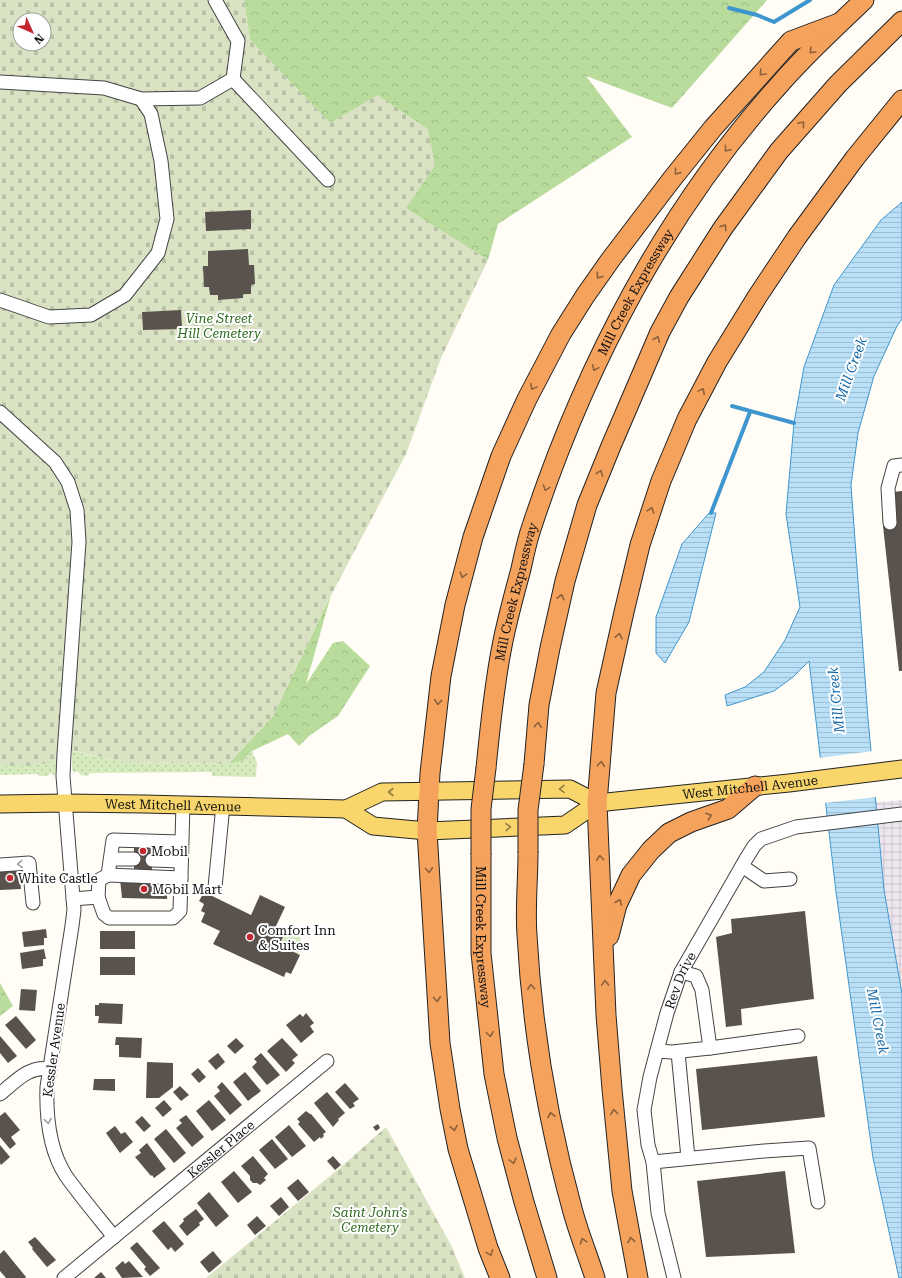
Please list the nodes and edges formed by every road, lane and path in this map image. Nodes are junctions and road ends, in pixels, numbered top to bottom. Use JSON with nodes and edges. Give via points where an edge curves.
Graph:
{"nodes":[{"id":1,"x":215,"y":0,"type":"edge"},
{"id":2,"x":864,"y":0,"type":"edge"},
{"id":3,"x":902,"y":21,"type":"edge"},
{"id":4,"x":839,"y":23,"type":"junction"},
{"id":5,"x":233,"y":79,"type":"junction"},
{"id":6,"x":0,"y":82,"type":"edge"},
{"id":7,"x":141,"y":99,"type":"junction"},
{"id":8,"x":902,"y":100,"type":"edge"},
{"id":9,"x":328,"y":180,"type":"dead end"},
{"id":10,"x":0,"y":300,"type":"edge"},
{"id":11,"x":1,"y":414,"type":"edge"},
{"id":12,"x":902,"y":465,"type":"edge"},
{"id":13,"x":890,"y":523,"type":"dead end"},
{"id":14,"x":902,"y":769,"type":"edge"},
{"id":15,"x":755,"y":786,"type":"junction"},
{"id":16,"x":430,"y":791,"type":"junction"},
{"id":17,"x":65,"y":803,"type":"junction"},
{"id":18,"x":598,"y":803,"type":"junction"},
{"id":19,"x":0,"y":804,"type":"edge"},
{"id":20,"x":183,"y":804,"type":"junction"},
{"id":21,"x":223,"y":805,"type":"junction"},
{"id":22,"x":346,"y":809,"type":"junction"},
{"id":23,"x":901,"y":814,"type":"edge"},
{"id":24,"x":427,"y":831,"type":"junction"},
{"id":25,"x":181,"y":842,"type":"junction"},
{"id":26,"x":111,"y":859,"type":"junction"},
{"id":27,"x":134,"y":859,"type":"dead end"},
{"id":28,"x":152,"y":860,"type":"dead end"},
{"id":29,"x":181,"y":861,"type":"junction"},
{"id":30,"x":0,"y":865,"type":"edge"},
{"id":31,"x":742,"y":866,"type":"junction"},
{"id":32,"x":108,"y":875,"type":"junction"},
{"id":33,"x":181,"y":878,"type":"junction"},
{"id":34,"x":790,"y":879,"type":"dead end"},
{"id":35,"x":216,"y":886,"type":"dead end"},
{"id":36,"x":98,"y":897,"type":"junction"},
{"id":37,"x":73,"y":899,"type":"junction"},
{"id":38,"x":33,"y":902,"type":"dead end"},
{"id":39,"x":604,"y":953,"type":"junction"},
{"id":40,"x":680,"y":972,"type":"junction"},
{"id":41,"x":798,"y":1036,"type":"dead end"},
{"id":42,"x":710,"y":1048,"type":"junction"},
{"id":43,"x":657,"y":1051,"type":"junction"},
{"id":44,"x":678,"y":1052,"type":"junction"},
{"id":45,"x":327,"y":1061,"type":"dead end"},
{"id":46,"x":50,"y":1069,"type":"junction"},
{"id":47,"x":0,"y":1094,"type":"edge"},
{"id":48,"x":688,"y":1158,"type":"junction"},
{"id":49,"x":653,"y":1162,"type":"junction"},
{"id":50,"x":818,"y":1202,"type":"dead end"},
{"id":51,"x":114,"y":1237,"type":"junction"},
{"id":52,"x":64,"y":1278,"type":"edge"},
{"id":53,"x":500,"y":1278,"type":"edge"},
{"id":54,"x":547,"y":1278,"type":"edge"},
{"id":55,"x":595,"y":1278,"type":"edge"},
{"id":56,"x":638,"y":1278,"type":"edge"},
{"id":57,"x":674,"y":1278,"type":"edge"}],
"edges":[{"from":1,"to":5,"type":"street","via":[[238,41]]},
{"from":2,"to":4,"type":"highway","name":"Mill Creek Expressway"},
{"from":55,"to":3,"type":"highway","one_way":true,"bridge":true,"via":[[573,1213],[542,1074],[527,934],[528,810],[540,705],[550,648],[570,566],[587,505],[660,332],[678,297],[723,228],[779,152],[838,84]]},
{"from":4,"to":16,"type":"highway","one_way":true,"via":[[791,41],[713,128],[611,259],[561,334],[527,398],[501,456],[473,537],[455,605],[441,676]]},
{"from":4,"to":54,"type":"highway","name":"Mill Creek Expressway","one_way":true,"bridge":true,"via":[[780,83],[741,130],[679,215],[650,261],[572,418],[531,528],[502,646],[494,691],[481,809],[481,953],[494,1074],[507,1138]]},
{"from":5,"to":7,"type":"street","via":[[200,98]]},
{"from":5,"to":9,"type":"street"},
{"from":6,"to":7,"type":"street","via":[[104,88]]},
{"from":7,"to":10,"type":"street","via":[[151,114],[161,161],[167,219],[158,253],[125,295],[90,315],[49,317]]},
{"from":18,"to":8,"type":"highway","one_way":true,"via":[[606,693],[624,612],[640,545],[658,488],[687,419],[718,362],[797,237],[855,158]]},
{"from":11,"to":17,"type":"street","name":"Kessler Avenue","via":[[55,462],[68,482],[77,510],[79,542],[64,754]]},
{"from":12,"to":13,"type":"street","via":[[894,466],[888,488]]},
{"from":14,"to":15,"type":"main road","name":"West Mitchell Avenue"},
{"from":15,"to":18,"type":"main road","name":"West Mitchell Avenue"},
{"from":39,"to":15,"type":"highway","one_way":true,"via":[[617,905],[631,875],[652,850],[669,833],[728,809]]},
{"from":18,"to":16,"type":"main road","name":"West Mitchell Avenue","one_way":true,"via":[[570,789]]},
{"from":16,"to":22,"type":"main road","name":"West Mitchell Avenue","one_way":true,"via":[[382,792]]},
{"from":16,"to":24,"type":"highway"},
{"from":17,"to":19,"type":"main road","name":"West Mitchell Avenue"},
{"from":17,"to":20,"type":"main road","name":"West Mitchell Avenue"},
{"from":17,"to":37,"type":"street","name":"Kessler Avenue"},
{"from":24,"to":18,"type":"main road","name":"West Mitchell Avenue","one_way":true,"via":[[565,825]]},
{"from":39,"to":18,"type":"highway","one_way":true},
{"from":20,"to":21,"type":"main road","name":"West Mitchell Avenue"},
{"from":20,"to":25,"type":"street"},
{"from":21,"to":22,"type":"main road","name":"West Mitchell Avenue"},
{"from":21,"to":35,"type":"street"},
{"from":22,"to":24,"type":"main road","name":"West Mitchell Avenue","via":[[373,826]]},
{"from":23,"to":31,"type":"street","name":"Rev Drive","via":[[796,827],[762,839],[754,846]]},
{"from":24,"to":53,"type":"highway","one_way":true,"via":[[440,1043],[450,1109],[467,1180]]},
{"from":25,"to":26,"type":"street","via":[[113,840]]},
{"from":25,"to":29,"type":"street"},
{"from":26,"to":27,"type":"street"},
{"from":26,"to":32,"type":"street"},
{"from":28,"to":29,"type":"street"},
{"from":29,"to":33,"type":"street"},
{"from":38,"to":30,"type":"street","one_way":true,"via":[[29,863]]},
{"from":31,"to":34,"type":"street","via":[[764,881]]},
{"from":31,"to":40,"type":"street","name":"Rev Drive"},
{"from":32,"to":33,"type":"street"},
{"from":32,"to":36,"type":"street","via":[[99,880]]},
{"from":33,"to":36,"type":"street","via":[[180,911],[173,918],[110,918],[104,914]]},
{"from":36,"to":37,"type":"street"},
{"from":37,"to":46,"type":"street","name":"Kessler Avenue","via":[[72,926]]},
{"from":56,"to":39,"type":"highway","one_way":true,"via":[[617,1151],[606,1015]]},
{"from":40,"to":42,"type":"street","via":[[696,976],[702,990]]},
{"from":40,"to":43,"type":"street","name":"Rev Drive"},
{"from":41,"to":42,"type":"street"},
{"from":42,"to":44,"type":"street"},
{"from":43,"to":44,"type":"street"},
{"from":43,"to":49,"type":"street","name":"Rev Drive","via":[[644,1110],[648,1145]]},
{"from":44,"to":48,"type":"street"},
{"from":45,"to":51,"type":"street","name":"Kessler Place"},
{"from":46,"to":47,"type":"street","via":[[34,1069]]},
{"from":46,"to":51,"type":"street","name":"Kessler Avenue","one_way":true,"via":[[46,1111],[58,1159],[66,1175]]},
{"from":48,"to":49,"type":"street"},
{"from":48,"to":50,"type":"street","via":[[810,1148]]},
{"from":49,"to":57,"type":"street","name":"Rev Drive","via":[[658,1213]]},
{"from":51,"to":52,"type":"street"}]}
